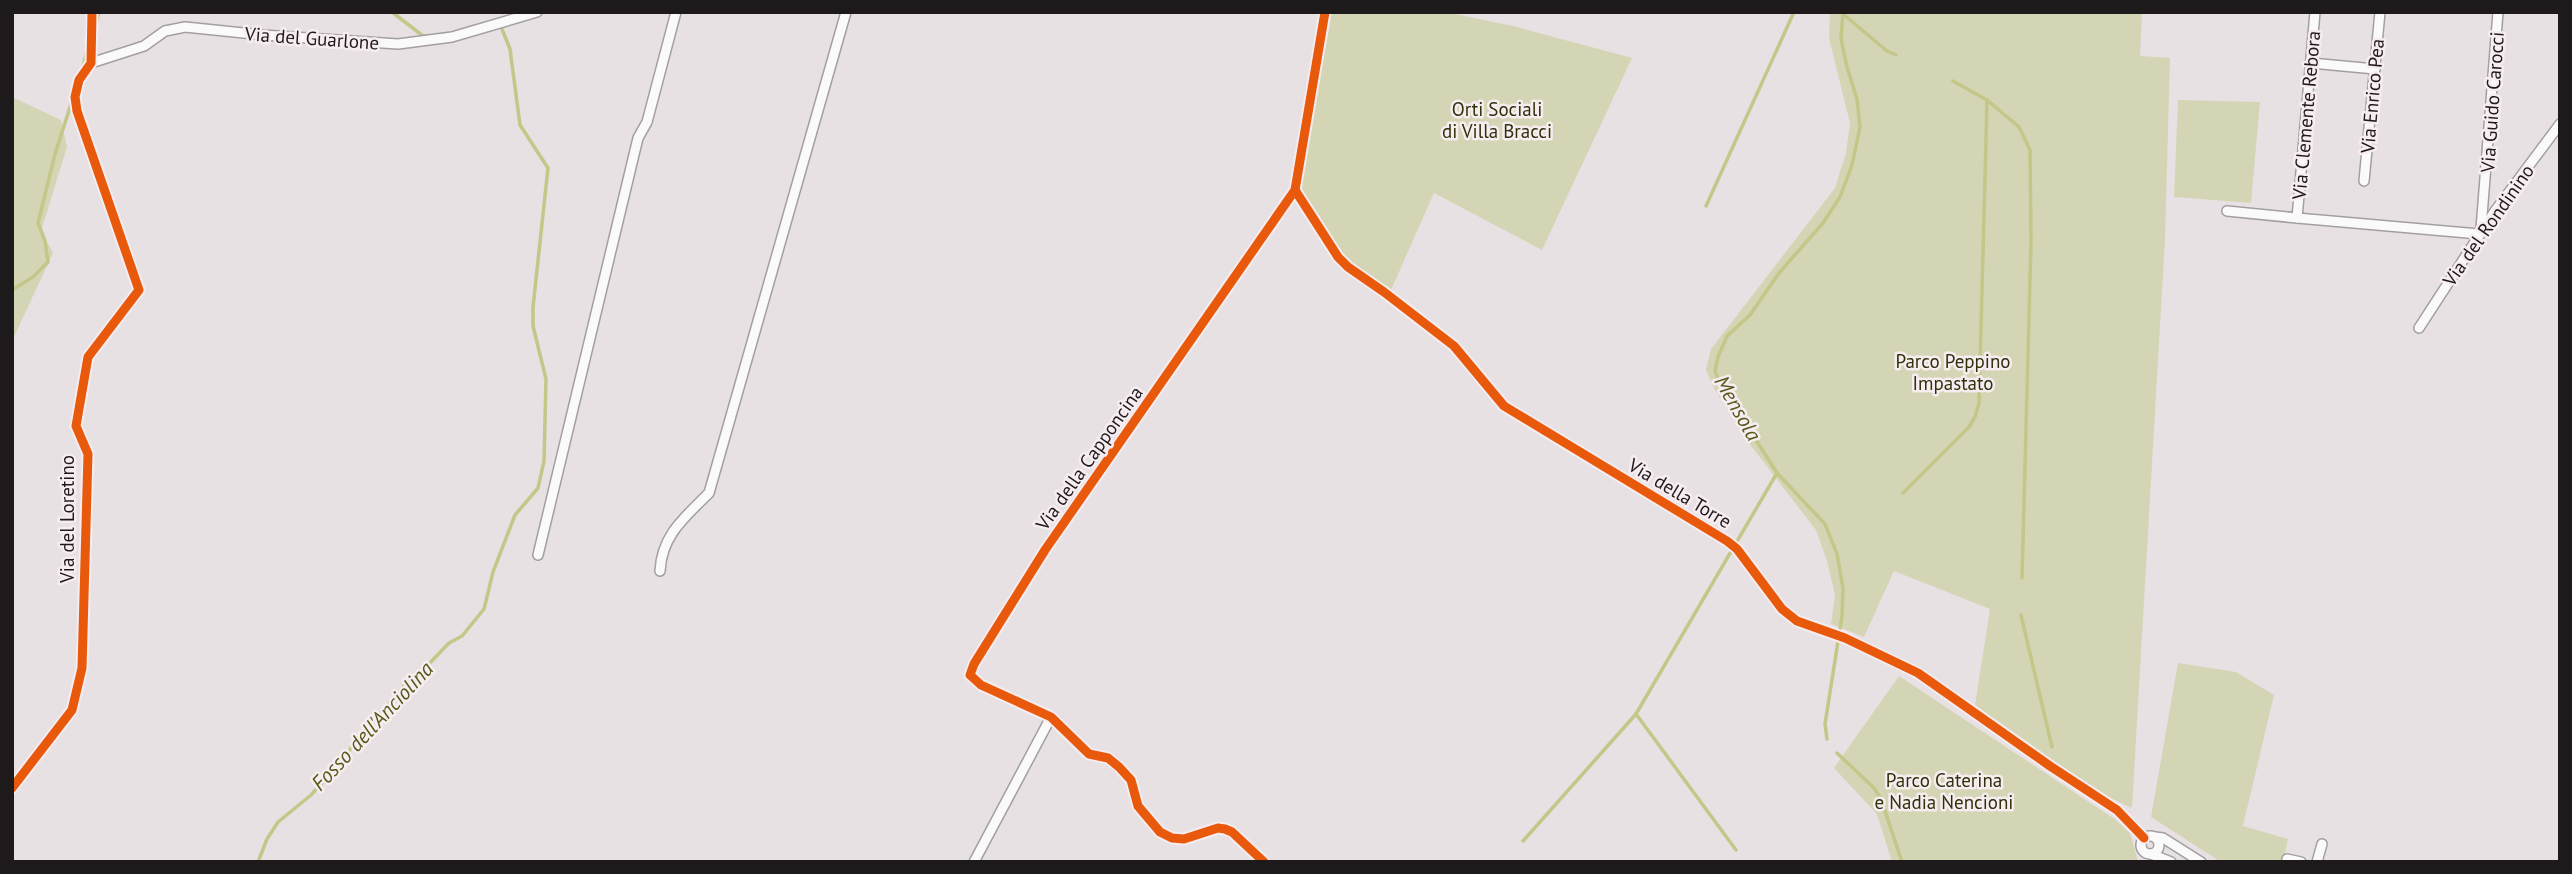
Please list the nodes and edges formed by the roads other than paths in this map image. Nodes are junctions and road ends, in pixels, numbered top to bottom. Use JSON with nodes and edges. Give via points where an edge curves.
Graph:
{"nodes":[{"id":1,"x":92,"y":12,"type":"edge"},
{"id":2,"x":537,"y":12,"type":"edge"},
{"id":3,"x":676,"y":12,"type":"edge"},
{"id":4,"x":846,"y":12,"type":"edge"},
{"id":5,"x":1325,"y":12,"type":"edge"},
{"id":6,"x":2315,"y":12,"type":"edge"},
{"id":7,"x":2380,"y":12,"type":"edge"},
{"id":8,"x":2498,"y":12,"type":"edge"},
{"id":9,"x":91,"y":63,"type":"junction"},
{"id":10,"x":2311,"y":63,"type":"junction"},
{"id":11,"x":2375,"y":69,"type":"junction"},
{"id":12,"x":2560,"y":124,"type":"edge"},
{"id":13,"x":2364,"y":181,"type":"dead end"},
{"id":14,"x":1295,"y":190,"type":"junction"},
{"id":15,"x":2227,"y":211,"type":"dead end"},
{"id":16,"x":2297,"y":218,"type":"junction"},
{"id":17,"x":2479,"y":234,"type":"junction"},
{"id":18,"x":2418,"y":328,"type":"dead end"},
{"id":19,"x":538,"y":555,"type":"dead end"},
{"id":20,"x":660,"y":571,"type":"dead end"},
{"id":21,"x":1051,"y":717,"type":"junction"},
{"id":22,"x":12,"y":788,"type":"edge"},
{"id":23,"x":2155,"y":837,"type":"junction"},
{"id":24,"x":2144,"y":838,"type":"junction"},
{"id":25,"x":2322,"y":844,"type":"dead end"},
{"id":26,"x":2148,"y":856,"type":"edge"},
{"id":27,"x":2287,"y":859,"type":"dead end"},
{"id":28,"x":974,"y":862,"type":"edge"},
{"id":29,"x":1264,"y":862,"type":"edge"},
{"id":30,"x":2171,"y":862,"type":"edge"},
{"id":31,"x":2201,"y":862,"type":"edge"},
{"id":32,"x":2301,"y":862,"type":"edge"},
{"id":33,"x":2317,"y":862,"type":"edge"}],
"edges":[{"from":1,"to":9,"type":"street","name":"Via del Loretino"},
{"from":2,"to":9,"type":"street","name":"Via del Guarlone","via":[[452,37],[398,44],[185,27]]},
{"from":3,"to":19,"type":"street","via":[[647,122],[638,138]]},
{"from":4,"to":20,"type":"street","via":[[709,493],[677,525],[661,552]]},
{"from":5,"to":14,"type":"street"},
{"from":6,"to":10,"type":"street","name":"Via Clemente Rebora"},
{"from":7,"to":11,"type":"street","name":"Via Enrico Pea"},
{"from":8,"to":17,"type":"street","name":"Via Guido Carocci"},
{"from":9,"to":22,"type":"street","name":"Via del Loretino","via":[[79,80],[77,111],[139,290],[88,357],[76,426],[88,454],[82,668],[72,710]]},
{"from":10,"to":11,"type":"street"},
{"from":10,"to":16,"type":"street","name":"Via Clemente Rebora"},
{"from":11,"to":13,"type":"street","name":"Via Enrico Pea"},
{"from":12,"to":17,"type":"street","name":"Via del Rondinino"},
{"from":14,"to":21,"type":"street","name":"Via della Capponcina","via":[[1045,550],[974,664],[972,680]]},
{"from":14,"to":24,"type":"street","name":"Via della Torre","via":[[1338,257],[1454,346],[1504,406],[1718,535],[1737,549],[1789,615],[1918,673],[2117,810]]},
{"from":15,"to":16,"type":"street","name":"Via Clemente Rebora"},
{"from":16,"to":17,"type":"street","name":"Via Clemente Rebora"},
{"from":17,"to":18,"type":"street","name":"Via del Rondinino"},
{"from":21,"to":28,"type":"street"},
{"from":21,"to":29,"type":"street","via":[[1089,754],[1119,766],[1130,780],[1138,806],[1160,832],[1184,839],[1225,829]]},
{"from":23,"to":24,"type":"street"},
{"from":23,"to":26,"type":"street","via":[[2159,846]]},
{"from":23,"to":31,"type":"street"},
{"from":24,"to":26,"type":"street","via":[[2142,847]]},
{"from":25,"to":33,"type":"street"},
{"from":26,"to":30,"type":"street"},
{"from":27,"to":32,"type":"street"}]}
